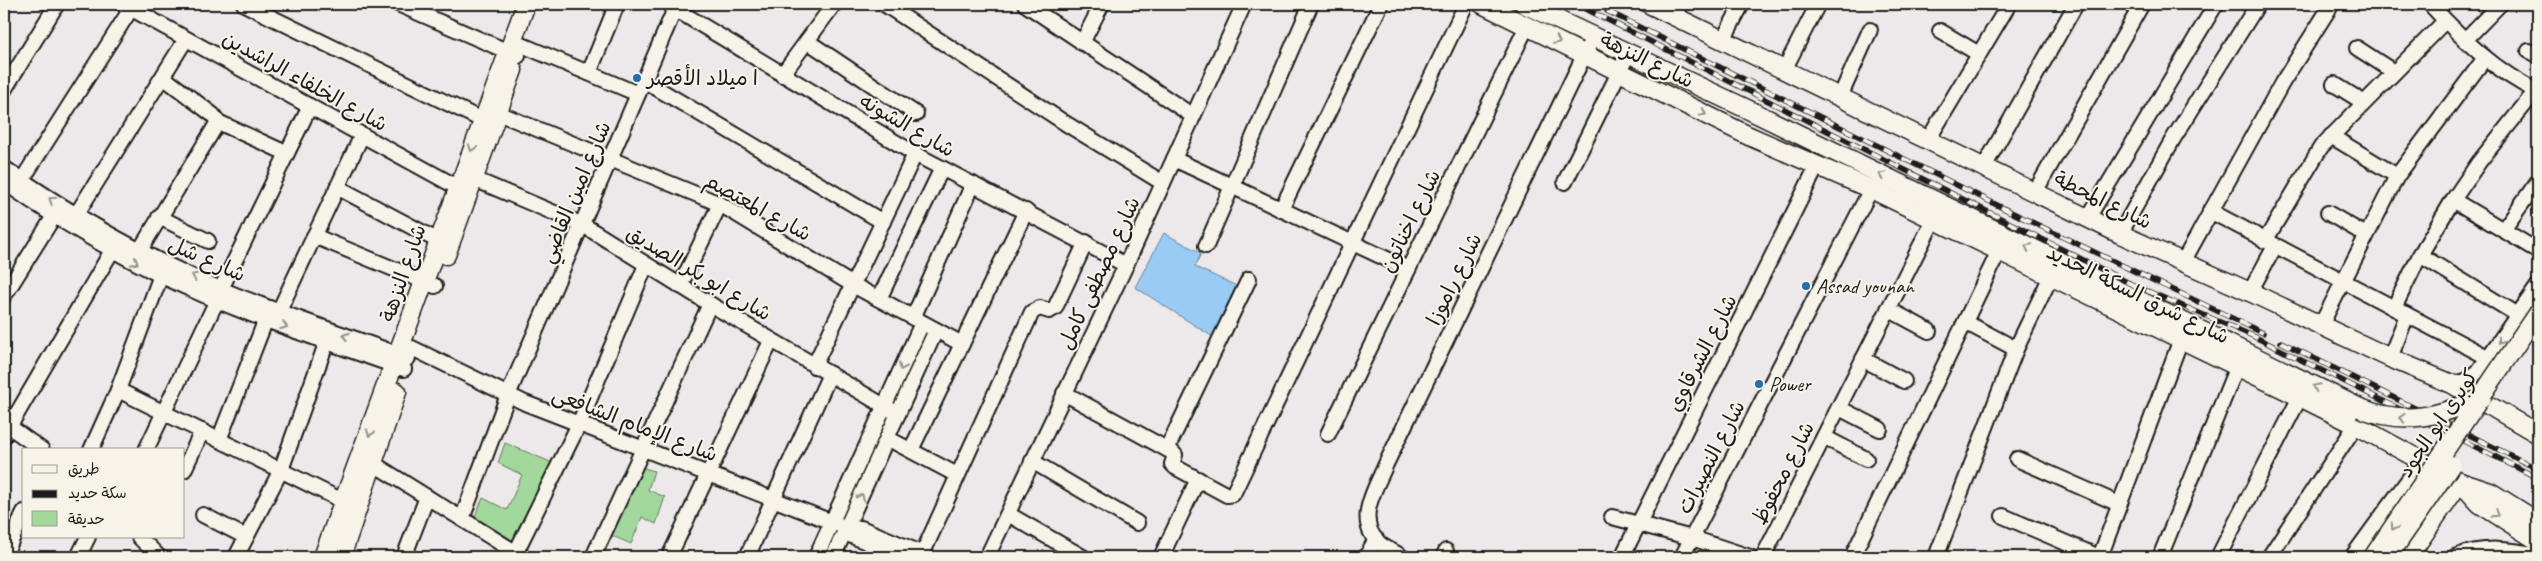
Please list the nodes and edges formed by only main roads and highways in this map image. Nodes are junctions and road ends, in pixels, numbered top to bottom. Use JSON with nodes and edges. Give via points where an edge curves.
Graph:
{"nodes":[{"id":1,"x":526,"y":4,"type":"edge"},
{"id":2,"x":538,"y":4,"type":"edge"},
{"id":3,"x":1482,"y":4,"type":"edge"},
{"id":4,"x":1524,"y":4,"type":"edge"},
{"id":5,"x":1649,"y":4,"type":"edge"},
{"id":6,"x":1677,"y":10,"type":"edge"},
{"id":7,"x":516,"y":51,"type":"junction"},
{"id":8,"x":1748,"y":109,"type":"junction"},
{"id":9,"x":1792,"y":156,"type":"junction"},
{"id":10,"x":2538,"y":312,"type":"edge"},
{"id":11,"x":2538,"y":331,"type":"edge"},
{"id":12,"x":403,"y":359,"type":"junction"},
{"id":13,"x":2482,"y":398,"type":"junction"},
{"id":14,"x":2358,"y":416,"type":"junction"},
{"id":15,"x":2538,"y":434,"type":"edge"},
{"id":16,"x":2460,"y":482,"type":"junction"},
{"id":17,"x":351,"y":505,"type":"junction"},
{"id":18,"x":2538,"y":522,"type":"edge"},
{"id":19,"x":2538,"y":541,"type":"edge"},
{"id":20,"x":323,"y":557,"type":"edge"},
{"id":21,"x":341,"y":557,"type":"edge"},
{"id":22,"x":2373,"y":557,"type":"edge"},
{"id":23,"x":2388,"y":557,"type":"edge"},
{"id":24,"x":2408,"y":557,"type":"edge"}],
"edges":[{"from":1,"to":7,"type":"main road","name":"شارع النزهة"},
{"from":2,"to":7,"type":"main road","name":"شارع النزهة"},
{"from":3,"to":9,"type":"main road","name":"شارع النزهة","one_way":true},
{"from":4,"to":8,"type":"main road","name":"شارع النزهة"},
{"from":5,"to":6,"type":"main road","name":"شارع المحطة"},
{"from":6,"to":15,"type":"main road","name":"شارع المحطة","via":[[1723,40],[2120,234],[2452,384]]},
{"from":7,"to":12,"type":"main road","name":"شارع النزهة"},
{"from":8,"to":9,"type":"main road"},
{"from":14,"to":8,"type":"main road","name":"شارع النزهة","one_way":true},
{"from":9,"to":14,"type":"main road","name":"شارع شرق السكة الحديد","via":[[1870,189],[2300,397]]},
{"from":10,"to":13,"type":"main road","name":"كوبرى ابو الجود","bridge":true},
{"from":11,"to":23,"type":"main road","name":"كوبرى ابو الجود","bridge":true},
{"from":12,"to":17,"type":"main road","name":"شارع النزهة","one_way":true},
{"from":12,"to":17,"type":"main road","name":"شارع النزهة","via":[[374,464]]},
{"from":13,"to":14,"type":"main road","one_way":true,"bridge":true,"via":[[2446,412],[2411,418],[2375,414]]},
{"from":13,"to":22,"type":"main road","name":"كوبرى ابو الجود","one_way":true,"bridge":true},
{"from":14,"to":16,"type":"main road","name":"شارع شرق السكة الحديد","via":[[2422,461]]},
{"from":16,"to":18,"type":"main road","via":[[2490,492]]},
{"from":16,"to":19,"type":"main road","one_way":true,"via":[[2480,504]]},
{"from":16,"to":24,"type":"main road"},
{"from":17,"to":20,"type":"main road","name":"شارع النزهة"},
{"from":17,"to":21,"type":"main road","name":"شارع النزهة"}]}
